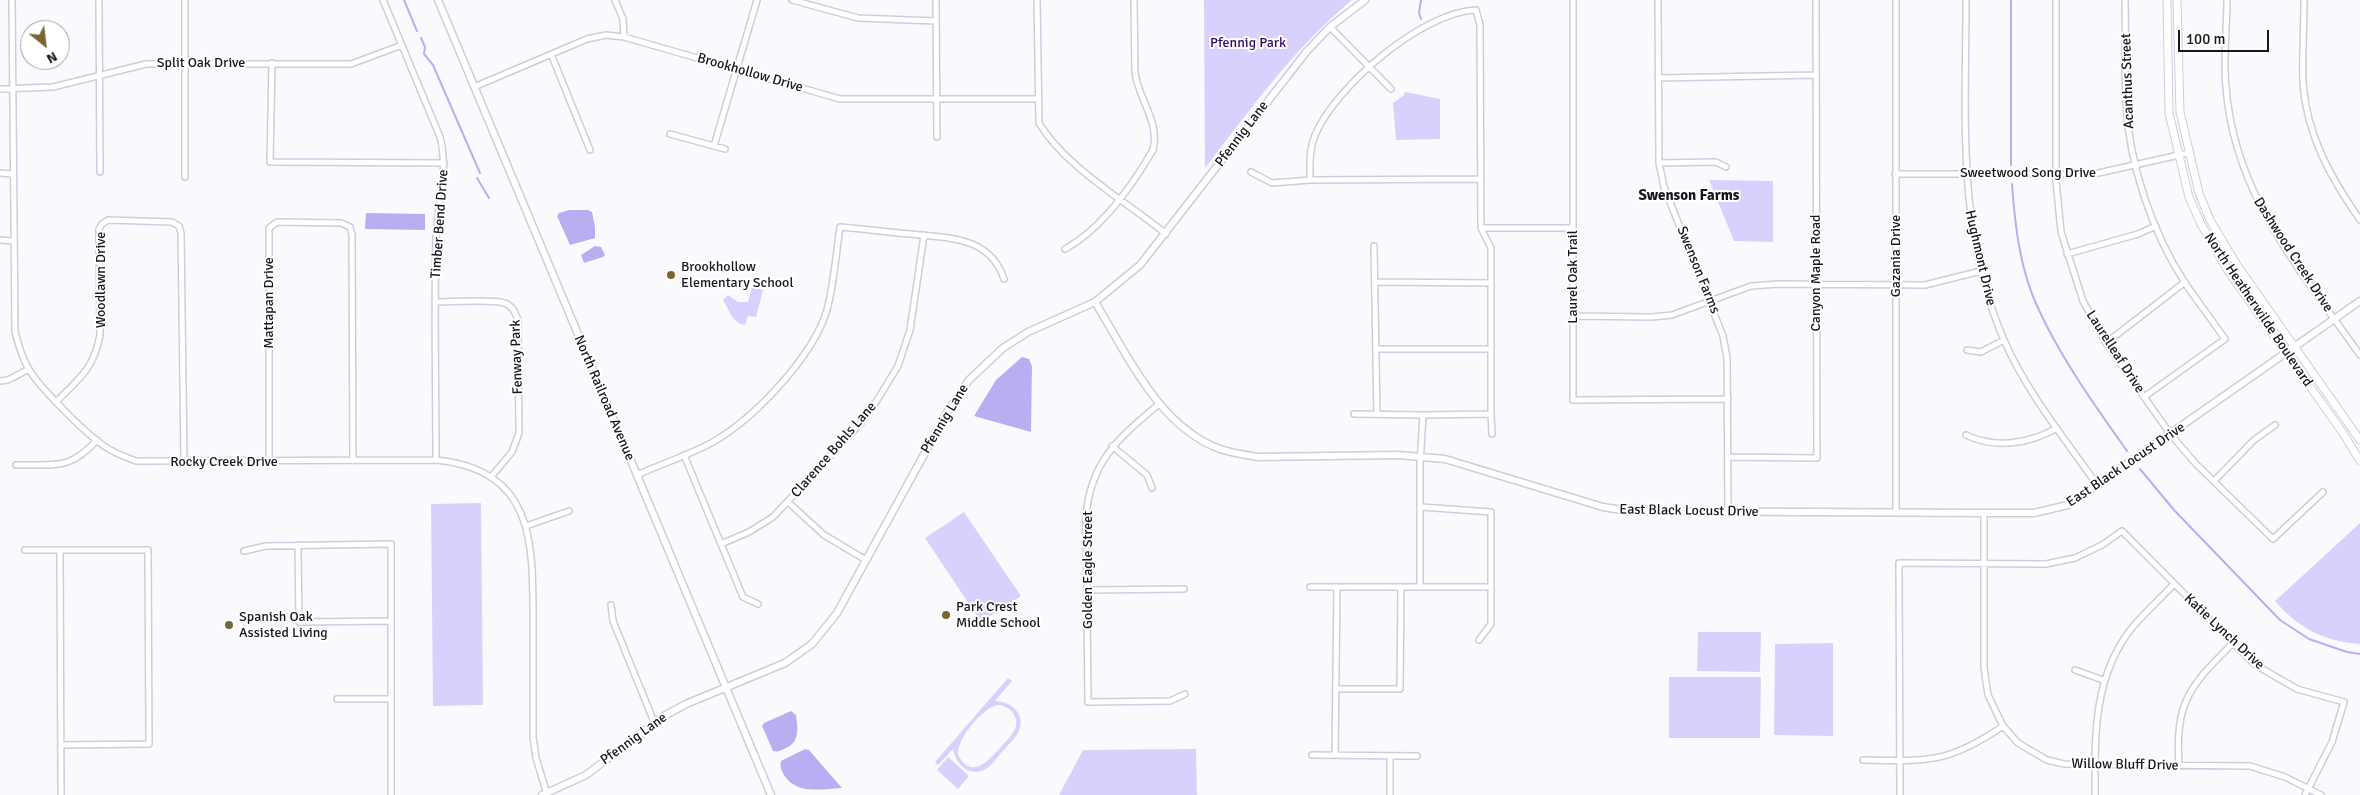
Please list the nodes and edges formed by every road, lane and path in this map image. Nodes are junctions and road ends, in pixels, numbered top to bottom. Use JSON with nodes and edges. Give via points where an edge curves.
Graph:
{"nodes":[{"id":1,"x":12,"y":0,"type":"edge"},
{"id":2,"x":99,"y":0,"type":"edge"},
{"id":3,"x":185,"y":0,"type":"edge"},
{"id":4,"x":384,"y":0,"type":"edge"},
{"id":5,"x":438,"y":0,"type":"edge"},
{"id":6,"x":615,"y":0,"type":"edge"},
{"id":7,"x":757,"y":0,"type":"edge"},
{"id":8,"x":792,"y":0,"type":"edge"},
{"id":9,"x":936,"y":0,"type":"edge"},
{"id":10,"x":1037,"y":0,"type":"edge"},
{"id":11,"x":1134,"y":0,"type":"edge"},
{"id":12,"x":1365,"y":0,"type":"edge"},
{"id":13,"x":1573,"y":0,"type":"edge"},
{"id":14,"x":1658,"y":0,"type":"edge"},
{"id":15,"x":1816,"y":0,"type":"edge"},
{"id":16,"x":1896,"y":0,"type":"edge"},
{"id":17,"x":1966,"y":0,"type":"edge"},
{"id":18,"x":2056,"y":0,"type":"edge"},
{"id":19,"x":2126,"y":0,"type":"edge"},
{"id":20,"x":2167,"y":0,"type":"edge"},
{"id":21,"x":2177,"y":0,"type":"edge"},
{"id":22,"x":2227,"y":0,"type":"edge"},
{"id":23,"x":2304,"y":0,"type":"edge"},
{"id":24,"x":936,"y":21,"type":"junction"},
{"id":25,"x":1330,"y":27,"type":"junction"},
{"id":26,"x":624,"y":36,"type":"junction"},
{"id":27,"x":402,"y":45,"type":"junction"},
{"id":28,"x":551,"y":54,"type":"junction"},
{"id":29,"x":186,"y":63,"type":"junction"},
{"id":30,"x":272,"y":63,"type":"junction"},
{"id":31,"x":1368,"y":67,"type":"junction"},
{"id":32,"x":737,"y":69,"type":"junction"},
{"id":33,"x":99,"y":75,"type":"junction"},
{"id":34,"x":1816,"y":75,"type":"junction"},
{"id":35,"x":1658,"y":78,"type":"junction"},
{"id":36,"x":474,"y":87,"type":"junction"},
{"id":37,"x":0,"y":89,"type":"edge"},
{"id":38,"x":12,"y":89,"type":"junction"},
{"id":39,"x":1391,"y":89,"type":"dead end"},
{"id":40,"x":1037,"y":99,"type":"junction"},
{"id":41,"x":937,"y":100,"type":"junction"},
{"id":42,"x":670,"y":134,"type":"dead end"},
{"id":43,"x":937,"y":137,"type":"dead end"},
{"id":44,"x":714,"y":146,"type":"junction"},
{"id":45,"x":725,"y":149,"type":"dead end"},
{"id":46,"x":590,"y":150,"type":"dead end"},
{"id":47,"x":2188,"y":153,"type":"junction"},
{"id":48,"x":2178,"y":156,"type":"junction"},
{"id":49,"x":444,"y":163,"type":"junction"},
{"id":50,"x":1659,"y":163,"type":"junction"},
{"id":51,"x":2136,"y":166,"type":"junction"},
{"id":52,"x":1726,"y":167,"type":"dead end"},
{"id":53,"x":100,"y":172,"type":"dead end"},
{"id":54,"x":1251,"y":172,"type":"dead end"},
{"id":55,"x":0,"y":173,"type":"edge"},
{"id":56,"x":12,"y":174,"type":"junction"},
{"id":57,"x":1895,"y":174,"type":"junction"},
{"id":58,"x":1966,"y":174,"type":"junction"},
{"id":59,"x":2055,"y":174,"type":"junction"},
{"id":60,"x":185,"y":177,"type":"dead end"},
{"id":61,"x":1481,"y":179,"type":"junction"},
{"id":62,"x":1310,"y":180,"type":"junction"},
{"id":63,"x":1120,"y":198,"type":"junction"},
{"id":64,"x":2360,"y":220,"type":"edge"},
{"id":65,"x":2156,"y":226,"type":"junction"},
{"id":66,"x":1481,"y":228,"type":"junction"},
{"id":67,"x":1573,"y":228,"type":"junction"},
{"id":68,"x":1166,"y":234,"type":"junction"},
{"id":69,"x":924,"y":236,"type":"junction"},
{"id":70,"x":0,"y":240,"type":"edge"},
{"id":71,"x":14,"y":240,"type":"junction"},
{"id":72,"x":1374,"y":246,"type":"dead end"},
{"id":73,"x":1065,"y":249,"type":"dead end"},
{"id":74,"x":2067,"y":254,"type":"junction"},
{"id":75,"x":1981,"y":271,"type":"junction"},
{"id":76,"x":1004,"y":280,"type":"dead end"},
{"id":77,"x":1375,"y":282,"type":"junction"},
{"id":78,"x":2185,"y":282,"type":"junction"},
{"id":79,"x":1491,"y":283,"type":"junction"},
{"id":80,"x":1816,"y":285,"type":"junction"},
{"id":81,"x":1897,"y":285,"type":"junction"},
{"id":82,"x":2360,"y":301,"type":"edge"},
{"id":83,"x":436,"y":302,"type":"junction"},
{"id":84,"x":1095,"y":302,"type":"junction"},
{"id":85,"x":1710,"y":302,"type":"junction"},
{"id":86,"x":1574,"y":316,"type":"junction"},
{"id":87,"x":2334,"y":319,"type":"junction"},
{"id":88,"x":2004,"y":340,"type":"junction"},
{"id":89,"x":2106,"y":342,"type":"junction"},
{"id":90,"x":2295,"y":347,"type":"junction"},
{"id":91,"x":1376,"y":349,"type":"junction"},
{"id":92,"x":1491,"y":350,"type":"junction"},
{"id":93,"x":1967,"y":350,"type":"dead end"},
{"id":94,"x":2287,"y":354,"type":"junction"},
{"id":95,"x":2360,"y":355,"type":"edge"},
{"id":96,"x":29,"y":369,"type":"junction"},
{"id":97,"x":0,"y":381,"type":"edge"},
{"id":98,"x":2144,"y":397,"type":"junction"},
{"id":99,"x":1728,"y":399,"type":"junction"},
{"id":100,"x":57,"y":401,"type":"junction"},
{"id":101,"x":1158,"y":404,"type":"junction"},
{"id":102,"x":1354,"y":414,"type":"dead end"},
{"id":103,"x":1491,"y":414,"type":"junction"},
{"id":104,"x":1378,"y":415,"type":"junction"},
{"id":105,"x":1423,"y":415,"type":"junction"},
{"id":106,"x":2275,"y":425,"type":"dead end"},
{"id":107,"x":2057,"y":428,"type":"junction"},
{"id":108,"x":1492,"y":434,"type":"dead end"},
{"id":109,"x":1966,"y":435,"type":"dead end"},
{"id":110,"x":2170,"y":435,"type":"junction"},
{"id":111,"x":97,"y":440,"type":"junction"},
{"id":112,"x":2360,"y":440,"type":"edge"},
{"id":113,"x":1112,"y":446,"type":"junction"},
{"id":114,"x":684,"y":456,"type":"junction"},
{"id":115,"x":1420,"y":456,"type":"junction"},
{"id":116,"x":1728,"y":457,"type":"junction"},
{"id":117,"x":436,"y":460,"type":"junction"},
{"id":118,"x":2360,"y":460,"type":"edge"},
{"id":119,"x":353,"y":461,"type":"junction"},
{"id":120,"x":184,"y":462,"type":"junction"},
{"id":121,"x":269,"y":462,"type":"junction"},
{"id":122,"x":16,"y":465,"type":"dead end"},
{"id":123,"x":637,"y":476,"type":"junction"},
{"id":124,"x":491,"y":477,"type":"junction"},
{"id":125,"x":2214,"y":482,"type":"junction"},
{"id":126,"x":2098,"y":486,"type":"junction"},
{"id":127,"x":1152,"y":488,"type":"dead end"},
{"id":128,"x":2323,"y":492,"type":"dead end"},
{"id":129,"x":788,"y":502,"type":"junction"},
{"id":130,"x":1421,"y":507,"type":"junction"},
{"id":131,"x":569,"y":511,"type":"dead end"},
{"id":132,"x":1728,"y":512,"type":"junction"},
{"id":133,"x":1896,"y":513,"type":"junction"},
{"id":134,"x":1984,"y":513,"type":"junction"},
{"id":135,"x":526,"y":526,"type":"junction"},
{"id":136,"x":720,"y":544,"type":"junction"},
{"id":137,"x":298,"y":545,"type":"junction"},
{"id":138,"x":25,"y":550,"type":"dead end"},
{"id":139,"x":60,"y":550,"type":"junction"},
{"id":140,"x":244,"y":551,"type":"dead end"},
{"id":141,"x":866,"y":560,"type":"junction"},
{"id":142,"x":1985,"y":564,"type":"junction"},
{"id":143,"x":2174,"y":584,"type":"junction"},
{"id":144,"x":1310,"y":586,"type":"dead end"},
{"id":145,"x":1337,"y":587,"type":"junction"},
{"id":146,"x":1401,"y":587,"type":"junction"},
{"id":147,"x":1420,"y":587,"type":"junction"},
{"id":148,"x":1490,"y":588,"type":"junction"},
{"id":149,"x":1184,"y":589,"type":"dead end"},
{"id":150,"x":1087,"y":590,"type":"junction"},
{"id":151,"x":758,"y":604,"type":"dead end"},
{"id":152,"x":611,"y":605,"type":"dead end"},
{"id":153,"x":390,"y":621,"type":"junction"},
{"id":154,"x":1479,"y":640,"type":"dead end"},
{"id":155,"x":2232,"y":644,"type":"junction"},
{"id":156,"x":2075,"y":670,"type":"dead end"},
{"id":157,"x":2104,"y":680,"type":"junction"},
{"id":158,"x":725,"y":688,"type":"junction"},
{"id":159,"x":1336,"y":689,"type":"junction"},
{"id":160,"x":1185,"y":694,"type":"dead end"},
{"id":161,"x":390,"y":699,"type":"junction"},
{"id":162,"x":337,"y":700,"type":"dead end"},
{"id":163,"x":654,"y":722,"type":"junction"},
{"id":164,"x":2003,"y":726,"type":"junction"},
{"id":165,"x":61,"y":745,"type":"junction"},
{"id":166,"x":1312,"y":755,"type":"dead end"},
{"id":167,"x":1335,"y":755,"type":"junction"},
{"id":168,"x":1390,"y":756,"type":"junction"},
{"id":169,"x":1417,"y":756,"type":"dead end"},
{"id":170,"x":1863,"y":760,"type":"dead end"},
{"id":171,"x":1900,"y":760,"type":"junction"},
{"id":172,"x":2095,"y":766,"type":"junction"},
{"id":173,"x":2179,"y":766,"type":"junction"},
{"id":174,"x":2309,"y":789,"type":"junction"},
{"id":175,"x":545,"y":794,"type":"edge"},
{"id":176,"x":61,"y":795,"type":"edge"},
{"id":177,"x":391,"y":795,"type":"edge"},
{"id":178,"x":771,"y":795,"type":"edge"},
{"id":179,"x":1390,"y":795,"type":"edge"},
{"id":180,"x":1900,"y":795,"type":"edge"},
{"id":181,"x":2094,"y":795,"type":"edge"},
{"id":182,"x":2306,"y":795,"type":"edge"},
{"id":183,"x":2321,"y":795,"type":"edge"}],
"edges":[{"from":1,"to":38,"type":"street","name":"Rocky Creek Drive"},
{"from":2,"to":33,"type":"street"},
{"from":3,"to":29,"type":"street"},
{"from":4,"to":27,"type":"street","name":"Timber Bend Drive"},
{"from":5,"to":36,"type":"street","name":"North Railroad Avenue"},
{"from":6,"to":26,"type":"street","via":[[623,19]]},
{"from":7,"to":32,"type":"street"},
{"from":8,"to":24,"type":"street","via":[[858,18]]},
{"from":9,"to":24,"type":"street"},
{"from":10,"to":40,"type":"street"},
{"from":11,"to":63,"type":"street","via":[[1135,74],[1152,120],[1155,141],[1146,162]]},
{"from":12,"to":25,"type":"street","name":"Pfennig Lane"},
{"from":13,"to":67,"type":"street","name":"Laurel Oak Trail"},
{"from":14,"to":35,"type":"street","name":"Swenson Farms"},
{"from":15,"to":34,"type":"street","name":"Canyon Maple Road"},
{"from":16,"to":57,"type":"street","name":"Gazania Drive"},
{"from":17,"to":58,"type":"street","name":"Hughmont Drive"},
{"from":18,"to":59,"type":"street","name":"Laurelleaf Drive"},
{"from":19,"to":51,"type":"street","name":"Acanthus Street","via":[[2126,104]]},
{"from":20,"to":48,"type":"main road","name":"North Heatherwilde Boulevard","via":[[2169,113]]},
{"from":21,"to":47,"type":"main road","name":"North Heatherwilde Boulevard","via":[[2180,112]]},
{"from":22,"to":87,"type":"street","name":"Dashwood Creek Drive","via":[[2226,86],[2233,132],[2246,178],[2267,220]]},
{"from":23,"to":64,"type":"street","via":[[2303,84],[2313,135],[2324,163]]},
{"from":24,"to":41,"type":"street"},
{"from":25,"to":31,"type":"street"},
{"from":25,"to":68,"type":"street","name":"Pfennig Lane","via":[[1286,75]]},
{"from":26,"to":28,"type":"street","name":"Brookhollow Drive","via":[[596,36]]},
{"from":26,"to":32,"type":"street","name":"Brookhollow Drive"},
{"from":27,"to":30,"type":"street","name":"Split Oak Drive","via":[[351,64]]},
{"from":27,"to":49,"type":"street","name":"Timber Bend Drive","via":[[440,137]]},
{"from":28,"to":36,"type":"street","name":"Brookhollow Drive"},
{"from":28,"to":46,"type":"street"},
{"from":29,"to":30,"type":"street","name":"Split Oak Drive"},
{"from":29,"to":33,"type":"street","name":"Split Oak Drive","via":[[146,64]]},
{"from":29,"to":60,"type":"street"},
{"from":30,"to":49,"type":"street","via":[[270,162]]},
{"from":31,"to":39,"type":"street"},
{"from":31,"to":61,"type":"street","via":[[1433,23],[1463,10],[1476,10],[1480,25]]},
{"from":31,"to":62,"type":"street","via":[[1340,96],[1315,134],[1310,151]]},
{"from":32,"to":41,"type":"street","name":"Brookhollow Drive","via":[[840,99]]},
{"from":32,"to":44,"type":"street"},
{"from":33,"to":38,"type":"street","name":"Split Oak Drive","via":[[53,87]]},
{"from":33,"to":53,"type":"street"},
{"from":34,"to":35,"type":"street"},
{"from":34,"to":80,"type":"street","name":"Canyon Maple Road"},
{"from":35,"to":50,"type":"street","name":"Swenson Farms"},
{"from":36,"to":123,"type":"street","name":"North Railroad Avenue"},
{"from":37,"to":38,"type":"street","name":"Split Oak Drive"},
{"from":38,"to":56,"type":"street","name":"Rocky Creek Drive"},
{"from":40,"to":41,"type":"street","name":"Brookhollow Drive"},
{"from":40,"to":63,"type":"street","via":[[1039,123],[1046,135],[1070,160]]},
{"from":41,"to":43,"type":"street"},
{"from":42,"to":44,"type":"street"},
{"from":44,"to":45,"type":"street"},
{"from":47,"to":48,"type":"street","name":"Sweetwood Song Drive"},
{"from":47,"to":90,"type":"main road","name":"North Heatherwilde Boulevard","via":[[2210,220]]},
{"from":48,"to":51,"type":"street","name":"Sweetwood Song Drive"},
{"from":48,"to":94,"type":"main road","name":"North Heatherwilde Boulevard","via":[[2189,197],[2201,224],[2228,271]]},
{"from":49,"to":83,"type":"street","name":"Timber Bend Drive","via":[[437,219]]},
{"from":50,"to":52,"type":"street","via":[[1716,162]]},
{"from":50,"to":85,"type":"street","name":"Swenson Farms","via":[[1664,187]]},
{"from":51,"to":59,"type":"street","name":"Sweetwood Song Drive","via":[[2094,174]]},
{"from":51,"to":65,"type":"street","name":"Acanthus Street"},
{"from":54,"to":62,"type":"street","via":[[1272,183]]},
{"from":55,"to":56,"type":"street"},
{"from":56,"to":71,"type":"street","name":"Rocky Creek Drive"},
{"from":57,"to":58,"type":"street","name":"Sweetwood Song Drive"},
{"from":57,"to":81,"type":"street","name":"Gazania Drive"},
{"from":58,"to":59,"type":"street","name":"Sweetwood Song Drive"},
{"from":58,"to":75,"type":"street","name":"Hughmont Drive","via":[[1969,213]]},
{"from":59,"to":74,"type":"street","name":"Laurelleaf Drive"},
{"from":61,"to":62,"type":"street"},
{"from":61,"to":66,"type":"street"},
{"from":63,"to":68,"type":"street"},
{"from":63,"to":73,"type":"street","via":[[1080,240]]},
{"from":65,"to":74,"type":"street"},
{"from":65,"to":78,"type":"street","name":"Acanthus Street"},
{"from":66,"to":67,"type":"street"},
{"from":66,"to":79,"type":"street","via":[[1491,248]]},
{"from":67,"to":86,"type":"street","name":"Laurel Oak Trail"},
{"from":68,"to":84,"type":"street","name":"Pfennig Lane","via":[[1130,275]]},
{"from":69,"to":76,"type":"street","via":[[960,239],[981,249],[996,262]]},
{"from":69,"to":114,"type":"street","via":[[840,227],[826,311],[807,351],[743,421],[710,444]]},
{"from":69,"to":129,"type":"street","name":"Clarence Bohls Lane","via":[[910,330],[898,366],[860,423]]},
{"from":70,"to":71,"type":"street"},
{"from":71,"to":96,"type":"street","name":"Rocky Creek Drive","via":[[15,332]]},
{"from":72,"to":77,"type":"street"},
{"from":74,"to":89,"type":"street","name":"Laurelleaf Drive","via":[[2083,301]]},
{"from":75,"to":81,"type":"street","via":[[1942,282]]},
{"from":75,"to":88,"type":"street","name":"Hughmont Drive"},
{"from":77,"to":79,"type":"street"},
{"from":77,"to":91,"type":"street"},
{"from":78,"to":89,"type":"street"},
{"from":78,"to":98,"type":"street","name":"Acanthus Street","via":[[2225,339]]},
{"from":79,"to":92,"type":"street"},
{"from":80,"to":81,"type":"street"},
{"from":80,"to":85,"type":"street","via":[[1751,286]]},
{"from":80,"to":116,"type":"street","name":"Canyon Maple Road","via":[[1816,458]]},
{"from":81,"to":133,"type":"street","name":"Gazania Drive"},
{"from":82,"to":87,"type":"street","name":"East Black Locust Drive"},
{"from":83,"to":117,"type":"street","name":"Timber Bend Drive"},
{"from":83,"to":124,"type":"street","name":"Fenway Park","via":[[503,302],[516,314],[519,433],[512,452]]},
{"from":84,"to":101,"type":"street","name":"East Black Locust Drive"},
{"from":84,"to":141,"type":"street","name":"Pfennig Lane","via":[[1014,340],[992,356],[969,380],[949,409]]},
{"from":85,"to":86,"type":"street","via":[[1672,315]]},
{"from":85,"to":99,"type":"street","name":"Swenson Farms","via":[[1724,336]]},
{"from":86,"to":99,"type":"street","name":"Laurel Oak Trail","via":[[1573,400]]},
{"from":87,"to":90,"type":"street","name":"East Black Locust Drive"},
{"from":87,"to":95,"type":"street","name":"Dashwood Creek Drive"},
{"from":88,"to":93,"type":"street","via":[[1981,352]]},
{"from":88,"to":107,"type":"street","name":"Hughmont Drive","via":[[2028,386]]},
{"from":89,"to":98,"type":"street","name":"Laurelleaf Drive"},
{"from":90,"to":94,"type":"street","name":"East Black Locust Drive"},
{"from":90,"to":112,"type":"main road","name":"North Heatherwilde Boulevard"},
{"from":91,"to":92,"type":"street"},
{"from":91,"to":104,"type":"street"},
{"from":92,"to":103,"type":"street"},
{"from":94,"to":110,"type":"street","name":"East Black Locust Drive"},
{"from":94,"to":118,"type":"main road","name":"North Heatherwilde Boulevard"},
{"from":96,"to":97,"type":"street"},
{"from":96,"to":100,"type":"street","name":"Rocky Creek Drive"},
{"from":98,"to":110,"type":"street","name":"Laurelleaf Drive"},
{"from":99,"to":116,"type":"street","name":"Swenson Farms"},
{"from":100,"to":111,"type":"street","name":"Rocky Creek Drive"},
{"from":100,"to":120,"type":"street","name":"Woodlawn Drive","via":[[88,369],[98,348],[99,229],[102,224],[108,220],[172,222],[179,226],[181,233]]},
{"from":101,"to":113,"type":"street","name":"Golden Eagle Street"},
{"from":101,"to":115,"type":"street","name":"East Black Locust Drive","via":[[1182,428],[1200,440],[1238,454],[1258,457]]},
{"from":102,"to":104,"type":"street"},
{"from":103,"to":105,"type":"street"},
{"from":103,"to":108,"type":"street"},
{"from":104,"to":105,"type":"street"},
{"from":105,"to":115,"type":"street"},
{"from":106,"to":125,"type":"street","via":[[2254,440]]},
{"from":107,"to":109,"type":"street","via":[[2014,443],[1981,442]]},
{"from":107,"to":126,"type":"street","name":"Hughmont Drive"},
{"from":110,"to":125,"type":"street","name":"Laurelleaf Drive"},
{"from":110,"to":126,"type":"street","name":"East Black Locust Drive"},
{"from":111,"to":120,"type":"street","name":"Rocky Creek Drive","via":[[112,452],[136,461]]},
{"from":111,"to":122,"type":"street","via":[[84,454],[67,463]]},
{"from":113,"to":127,"type":"street","via":[[1147,475]]},
{"from":113,"to":150,"type":"street","name":"Golden Eagle Street","via":[[1094,477],[1088,504]]},
{"from":114,"to":123,"type":"street"},
{"from":114,"to":136,"type":"street"},
{"from":115,"to":130,"type":"street"},
{"from":115,"to":132,"type":"street","name":"East Black Locust Drive","via":[[1445,459],[1603,508]]},
{"from":116,"to":132,"type":"street","name":"Swenson Farms"},
{"from":117,"to":119,"type":"street","name":"Rocky Creek Drive"},
{"from":117,"to":124,"type":"street","name":"Rocky Creek Drive","via":[[467,465]]},
{"from":119,"to":121,"type":"street","name":"Rocky Creek Drive"},
{"from":119,"to":121,"type":"street","name":"Mattapan Drive","via":[[350,228],[341,223],[277,222],[269,228]]},
{"from":120,"to":121,"type":"street","name":"Rocky Creek Drive"},
{"from":123,"to":158,"type":"street","name":"North Railroad Avenue"},
{"from":124,"to":135,"type":"street","name":"Rocky Creek Drive","via":[[511,495]]},
{"from":125,"to":128,"type":"street","name":"Laurelleaf Drive","via":[[2273,540]]},
{"from":126,"to":134,"type":"street","name":"East Black Locust Drive","via":[[2068,505],[2052,510]]},
{"from":129,"to":136,"type":"street","name":"Clarence Bohls Lane","via":[[757,527]]},
{"from":129,"to":141,"type":"street","via":[[824,535]]},
{"from":130,"to":147,"type":"street"},
{"from":130,"to":148,"type":"street","via":[[1491,512]]},
{"from":131,"to":135,"type":"street"},
{"from":132,"to":133,"type":"street","name":"East Black Locust Drive"},
{"from":133,"to":134,"type":"street","name":"East Black Locust Drive"},
{"from":134,"to":142,"type":"street","name":"Willow Bluff Drive"},
{"from":135,"to":175,"type":"street","name":"Rocky Creek Drive","via":[[533,585],[533,737]]},
{"from":136,"to":151,"type":"street","via":[[743,597]]},
{"from":137,"to":140,"type":"street","via":[[266,546]]},
{"from":137,"to":153,"type":"street","via":[[299,622]]},
{"from":137,"to":153,"type":"street","via":[[391,544]]},
{"from":138,"to":139,"type":"street"},
{"from":139,"to":165,"type":"street"},
{"from":139,"to":165,"type":"street","via":[[148,550],[149,744]]},
{"from":141,"to":158,"type":"street","name":"Pfennig Lane","via":[[837,613],[812,644],[785,663]]},
{"from":142,"to":143,"type":"street","name":"Katie Lynch Drive","via":[[2061,561],[2089,552],[2122,531]]},
{"from":142,"to":164,"type":"street","name":"Willow Bluff Drive","via":[[1985,686]]},
{"from":142,"to":171,"type":"street","via":[[1899,563]]},
{"from":143,"to":155,"type":"street","name":"Katie Lynch Drive"},
{"from":143,"to":157,"type":"street","via":[[2126,636]]},
{"from":144,"to":145,"type":"street"},
{"from":145,"to":146,"type":"street"},
{"from":145,"to":159,"type":"street"},
{"from":146,"to":147,"type":"street"},
{"from":146,"to":159,"type":"street","via":[[1400,689]]},
{"from":147,"to":148,"type":"street"},
{"from":148,"to":154,"type":"street","via":[[1491,624]]},
{"from":149,"to":150,"type":"street"},
{"from":150,"to":160,"type":"street","name":"Golden Eagle Street","via":[[1088,702],[1170,702]]},
{"from":152,"to":163,"type":"street","via":[[612,621]]},
{"from":153,"to":161,"type":"street"},
{"from":155,"to":173,"type":"street","via":[[2196,681],[2187,696],[2178,727]]},
{"from":155,"to":174,"type":"street","name":"Katie Lynch Drive","via":[[2254,664],[2282,682],[2344,702],[2332,742]]},
{"from":156,"to":157,"type":"street"},
{"from":157,"to":172,"type":"street","via":[[2096,720]]},
{"from":158,"to":163,"type":"street","name":"Pfennig Lane"},
{"from":158,"to":178,"type":"street","name":"North Railroad Avenue"},
{"from":159,"to":167,"type":"street"},
{"from":161,"to":162,"type":"street"},
{"from":161,"to":177,"type":"street"},
{"from":163,"to":175,"type":"street","name":"Pfennig Lane","via":[[586,775]]},
{"from":164,"to":171,"type":"street","via":[[1982,741],[1951,755]]},
{"from":164,"to":172,"type":"street","name":"Willow Bluff Drive","via":[[2018,743],[2047,760]]},
{"from":165,"to":176,"type":"street"},
{"from":166,"to":167,"type":"street"},
{"from":167,"to":168,"type":"street"},
{"from":168,"to":169,"type":"street"},
{"from":168,"to":179,"type":"street"},
{"from":170,"to":171,"type":"street"},
{"from":171,"to":180,"type":"street"},
{"from":172,"to":173,"type":"street","name":"Willow Bluff Drive"},
{"from":172,"to":181,"type":"street"},
{"from":173,"to":174,"type":"street","name":"Willow Bluff Drive","via":[[2250,766],[2268,770]]},
{"from":174,"to":182,"type":"street"},
{"from":174,"to":183,"type":"street","name":"Willow Bluff Drive"}]}
